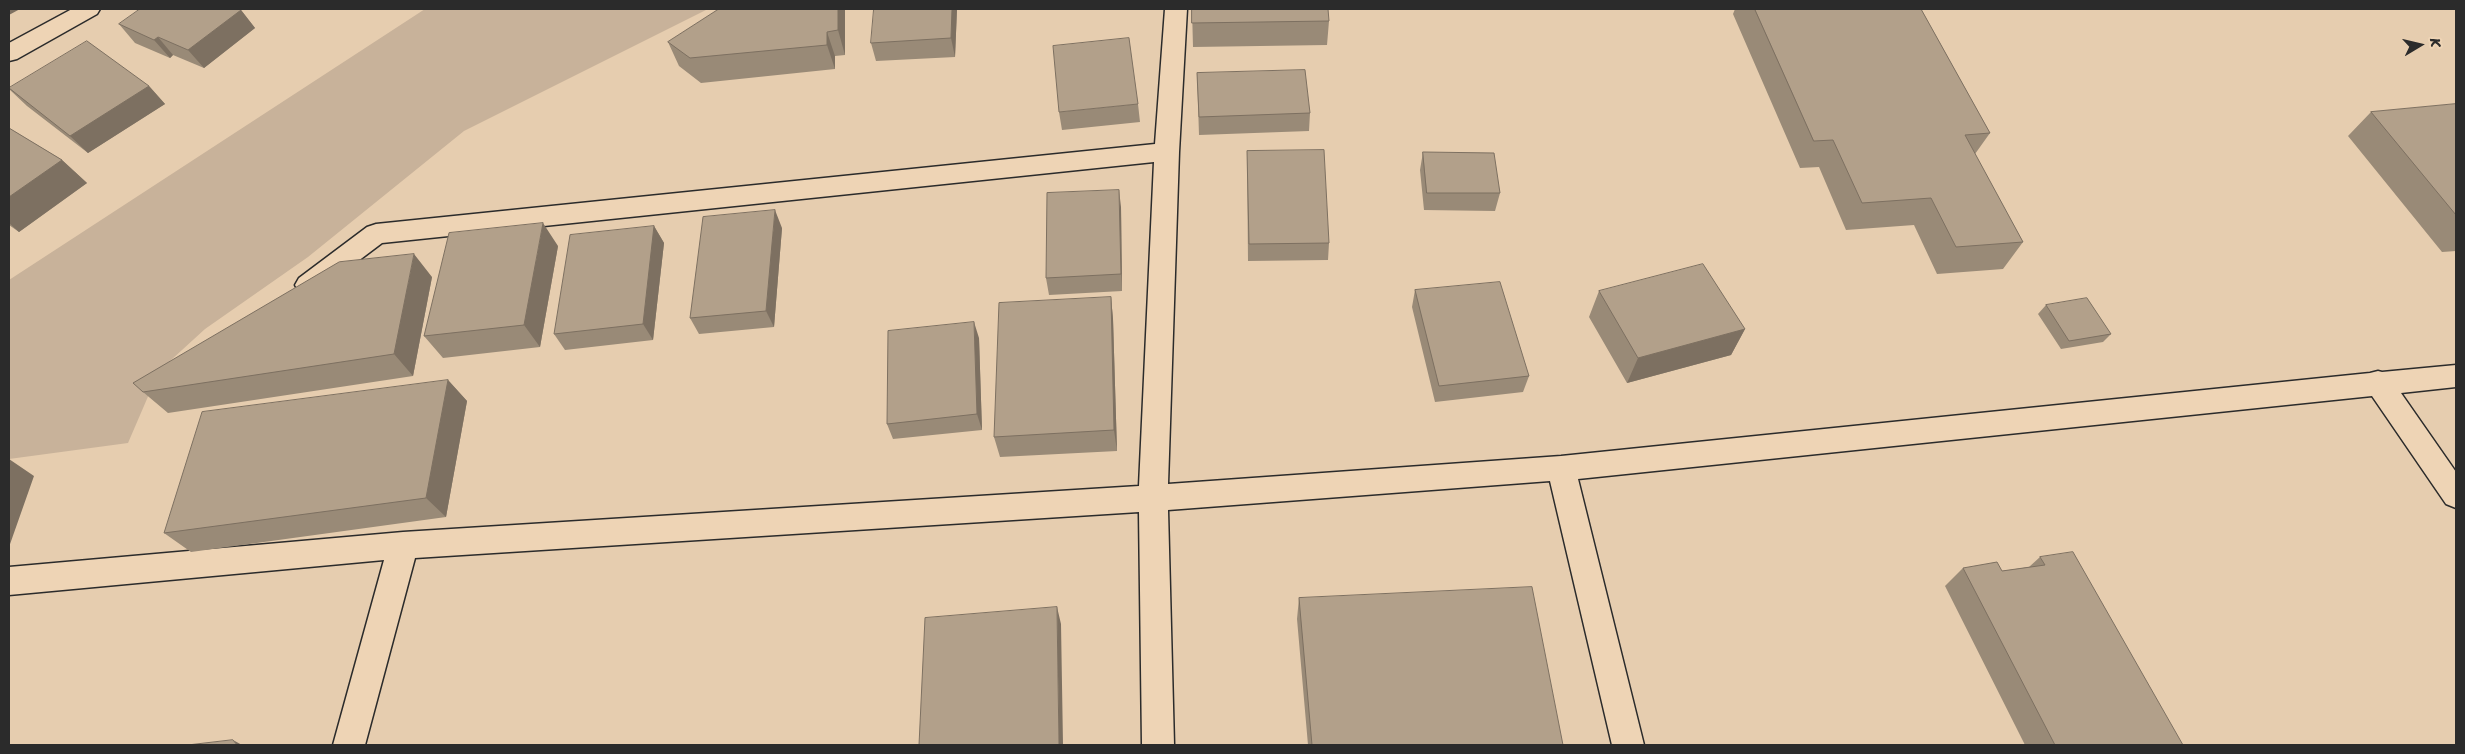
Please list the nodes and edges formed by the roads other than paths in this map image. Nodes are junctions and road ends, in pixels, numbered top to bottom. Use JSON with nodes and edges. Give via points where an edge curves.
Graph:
{"nodes":[{"id":1,"x":89,"y":9,"type":"edge"},
{"id":2,"x":1176,"y":9,"type":"edge"},
{"id":3,"x":9,"y":53,"type":"edge"},
{"id":4,"x":1167,"y":152,"type":"junction"},
{"id":5,"x":292,"y":298,"type":"edge"},
{"id":6,"x":2456,"y":376,"type":"edge"},
{"id":7,"x":2378,"y":382,"type":"junction"},
{"id":8,"x":1561,"y":468,"type":"junction"},
{"id":9,"x":2456,"y":495,"type":"edge"},
{"id":10,"x":1153,"y":498,"type":"junction"},
{"id":11,"x":403,"y":545,"type":"junction"},
{"id":12,"x":9,"y":581,"type":"edge"},
{"id":13,"x":349,"y":745,"type":"edge"},
{"id":14,"x":1158,"y":745,"type":"edge"},
{"id":15,"x":1628,"y":745,"type":"edge"}],
"edges":[{"from":1,"to":3,"type":"street"},
{"from":2,"to":4,"type":"street"},
{"from":4,"to":5,"type":"street","via":[[376,234]]},
{"from":4,"to":10,"type":"street"},
{"from":6,"to":7,"type":"street"},
{"from":7,"to":8,"type":"street"},
{"from":7,"to":9,"type":"street"},
{"from":8,"to":10,"type":"street"},
{"from":8,"to":15,"type":"street"},
{"from":10,"to":11,"type":"street"},
{"from":10,"to":14,"type":"street"},
{"from":11,"to":12,"type":"street"},
{"from":11,"to":13,"type":"street"}]}
